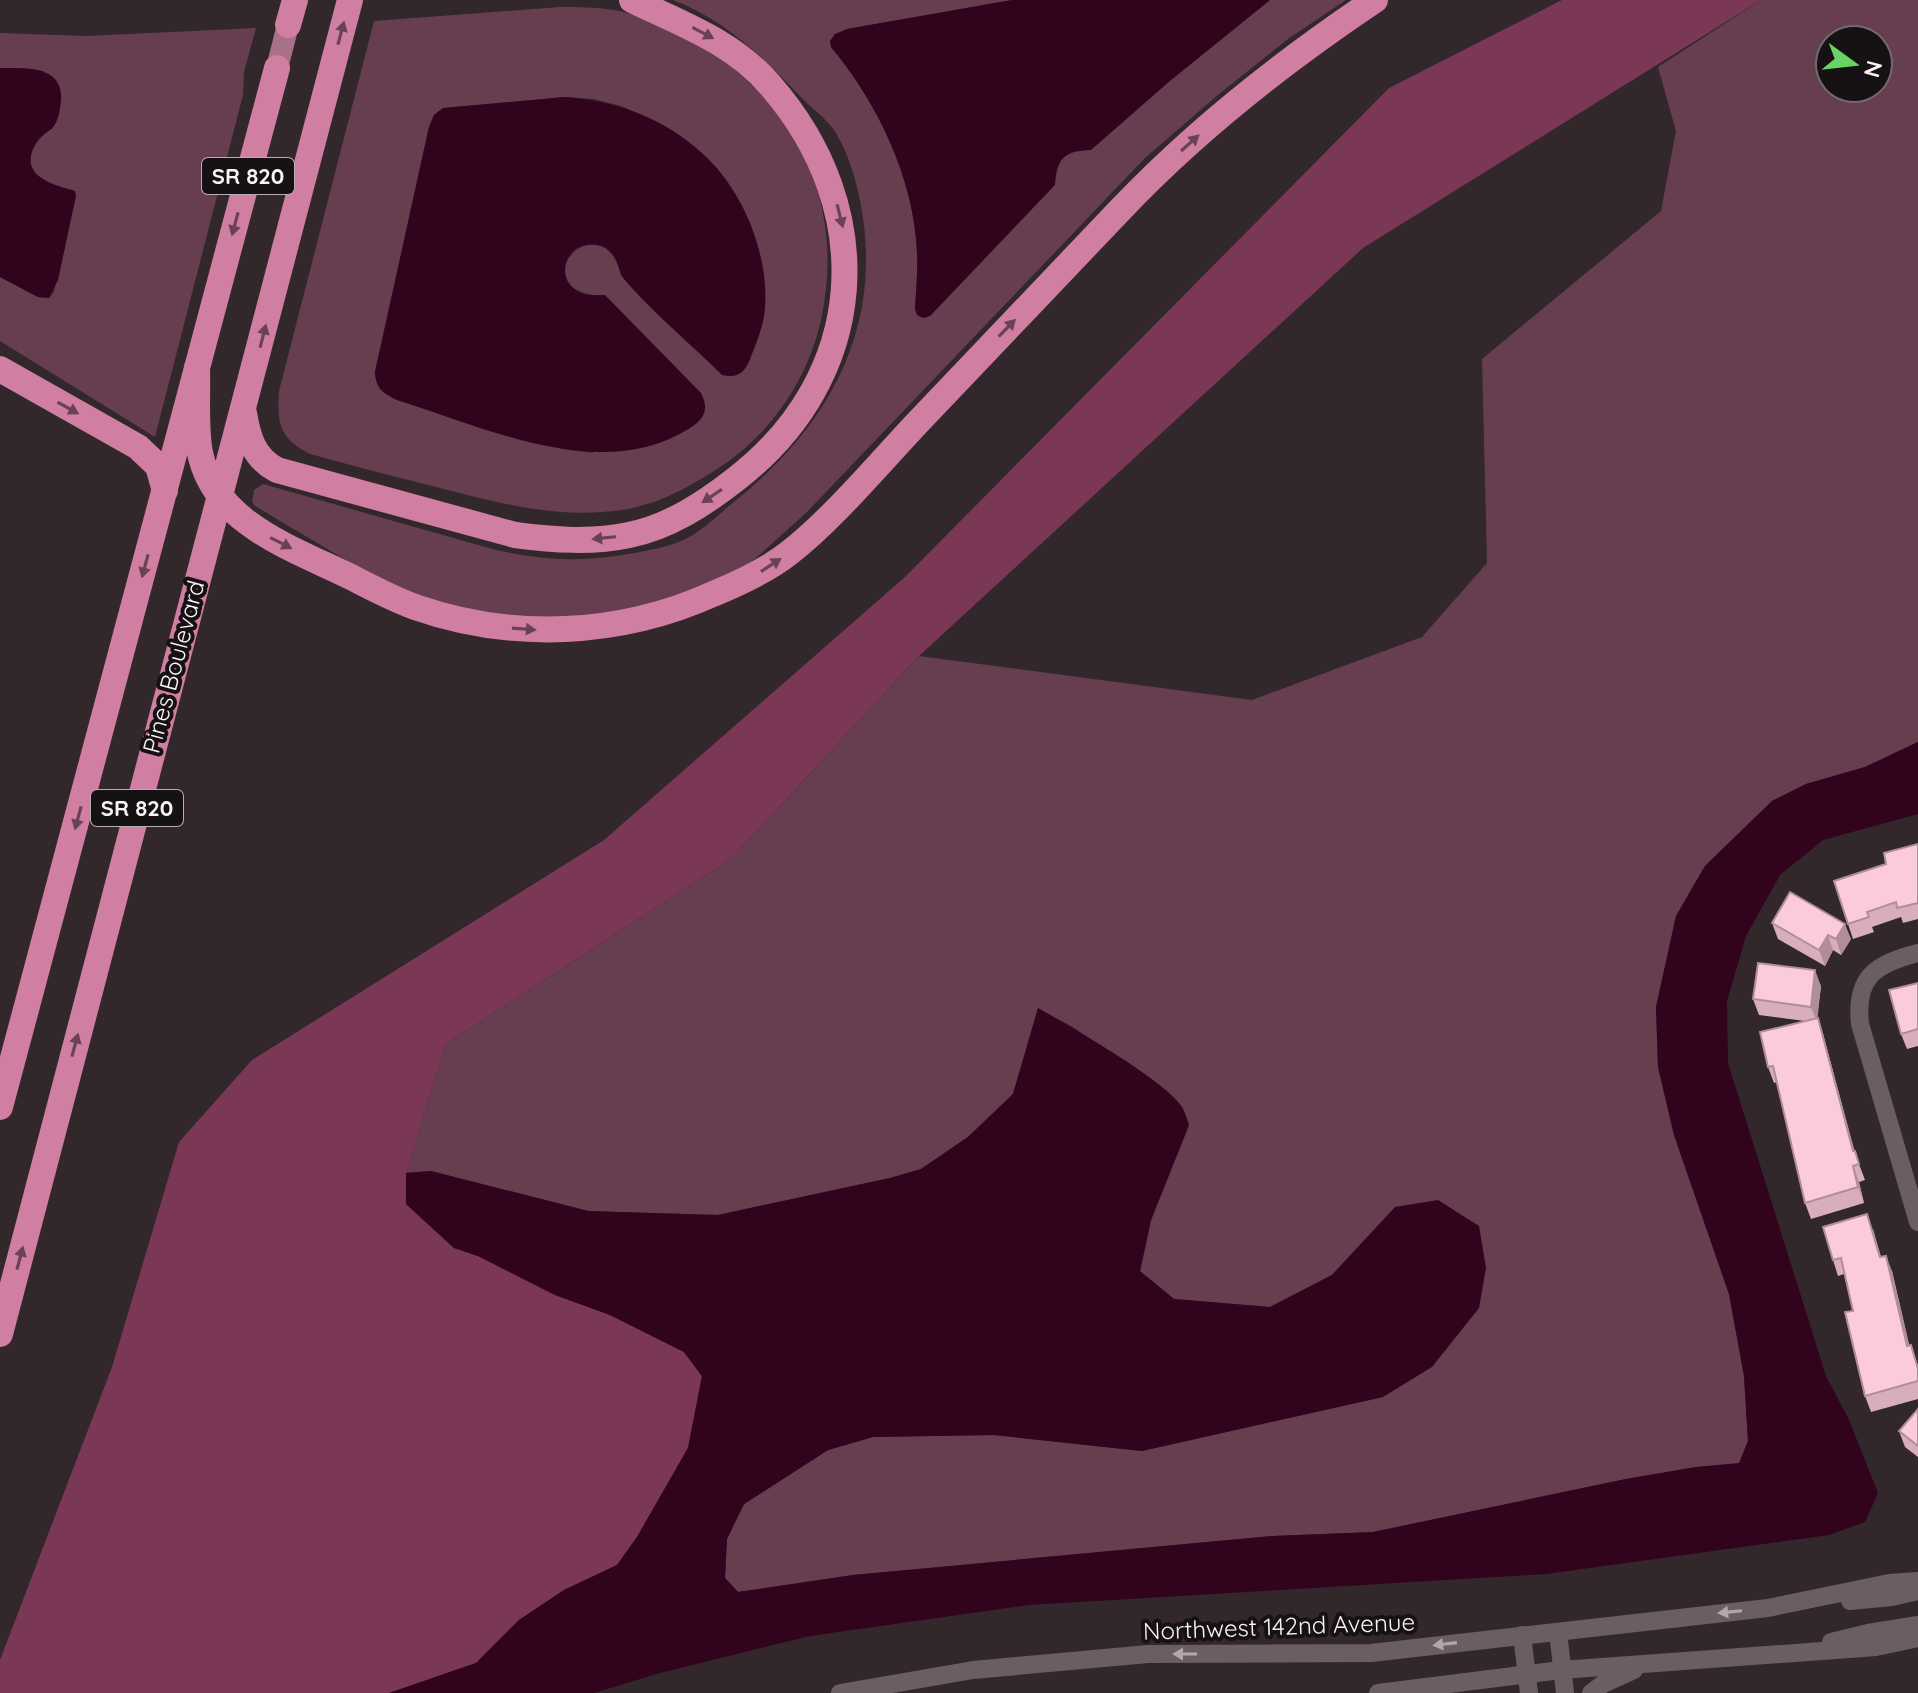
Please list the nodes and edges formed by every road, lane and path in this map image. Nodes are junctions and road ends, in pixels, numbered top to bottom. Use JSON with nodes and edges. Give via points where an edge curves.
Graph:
{"nodes":[{"id":1,"x":350,"y":0,"type":"edge"},
{"id":2,"x":632,"y":0,"type":"edge"},
{"id":3,"x":1375,"y":0,"type":"edge"},
{"id":4,"x":292,"y":12,"type":"edge"},
{"id":5,"x":277,"y":68,"type":"joint"},
{"id":6,"x":197,"y":367,"type":"junction"},
{"id":7,"x":0,"y":369,"type":"edge"},
{"id":8,"x":244,"y":411,"type":"junction"},
{"id":9,"x":165,"y":491,"type":"junction"},
{"id":10,"x":219,"y":496,"type":"junction"},
{"id":11,"x":1918,"y":953,"type":"edge"},
{"id":12,"x":0,"y":1107,"type":"edge"},
{"id":13,"x":1914,"y":1194,"type":"edge"},
{"id":14,"x":1918,"y":1222,"type":"edge"},
{"id":15,"x":0,"y":1334,"type":"edge"},
{"id":16,"x":1918,"y":1581,"type":"edge"},
{"id":17,"x":1918,"y":1591,"type":"edge"},
{"id":18,"x":1864,"y":1600,"type":"junction"},
{"id":19,"x":1768,"y":1608,"type":"junction"},
{"id":20,"x":1918,"y":1625,"type":"edge"},
{"id":21,"x":1558,"y":1632,"type":"junction"},
{"id":22,"x":1868,"y":1633,"type":"junction"},
{"id":23,"x":1522,"y":1635,"type":"junction"},
{"id":24,"x":1918,"y":1638,"type":"edge"},
{"id":25,"x":1779,"y":1656,"type":"junction"},
{"id":26,"x":1642,"y":1665,"type":"junction"},
{"id":27,"x":1561,"y":1670,"type":"junction"},
{"id":28,"x":1528,"y":1684,"type":"edge"},
{"id":29,"x":840,"y":1693,"type":"edge"},
{"id":30,"x":1378,"y":1693,"type":"edge"},
{"id":31,"x":1565,"y":1693,"type":"edge"},
{"id":32,"x":1591,"y":1693,"type":"edge"}],
"edges":[{"from":8,"to":1,"type":"highway","name":"Pines Boulevard","number":"SR 820","one_way":true},
{"from":2,"to":8,"type":"highway","one_way":true,"via":[[716,39],[770,84],[811,144],[836,199],[846,258],[840,318],[821,375],[764,456],[693,510],[654,528],[601,539],[545,539],[277,470],[256,453]]},
{"from":10,"to":3,"type":"highway","one_way":true,"via":[[257,531],[385,595],[444,616],[544,630],[596,627],[704,599],[792,551],[1188,144],[1291,57]]},
{"from":4,"to":5,"type":"main road","number":"SR 820"},
{"from":5,"to":6,"type":"highway","number":"SR 820","one_way":true},
{"from":6,"to":9,"type":"highway","number":"SR 820"},
{"from":6,"to":10,"type":"highway","via":[[199,449]]},
{"from":7,"to":9,"type":"highway","one_way":true,"via":[[138,447],[158,466]]},
{"from":8,"to":10,"type":"highway","name":"Pines Boulevard","number":"SR 820"},
{"from":9,"to":12,"type":"highway","number":"SR 820","one_way":true},
{"from":15,"to":10,"type":"highway","name":"Pines Boulevard","number":"SR 820","one_way":true},
{"from":11,"to":13,"type":"street","via":[[1887,961],[1864,981],[1857,1002]]},
{"from":13,"to":14,"type":"street"},
{"from":16,"to":19,"type":"street","name":"Northwest 142nd Avenue"},
{"from":17,"to":18,"type":"street","name":"Northwest 142nd Avenue"},
{"from":18,"to":19,"type":"street","name":"Northwest 142nd Avenue"},
{"from":18,"to":22,"type":"street"},
{"from":19,"to":21,"type":"street","name":"Northwest 142nd Avenue","one_way":true},
{"from":20,"to":22,"type":"street"},
{"from":21,"to":23,"type":"street","name":"Northwest 142nd Avenue"},
{"from":21,"to":27,"type":"street"},
{"from":22,"to":25,"type":"street"},
{"from":23,"to":28,"type":"street"},
{"from":23,"to":29,"type":"street","name":"Northwest 142nd Avenue","one_way":true,"via":[[1371,1653],[1148,1654],[973,1670]]},
{"from":24,"to":25,"type":"street"},
{"from":25,"to":26,"type":"street"},
{"from":26,"to":27,"type":"street"},
{"from":26,"to":32,"type":"street"},
{"from":27,"to":28,"type":"street"},
{"from":27,"to":31,"type":"street"},
{"from":28,"to":30,"type":"street"}]}
